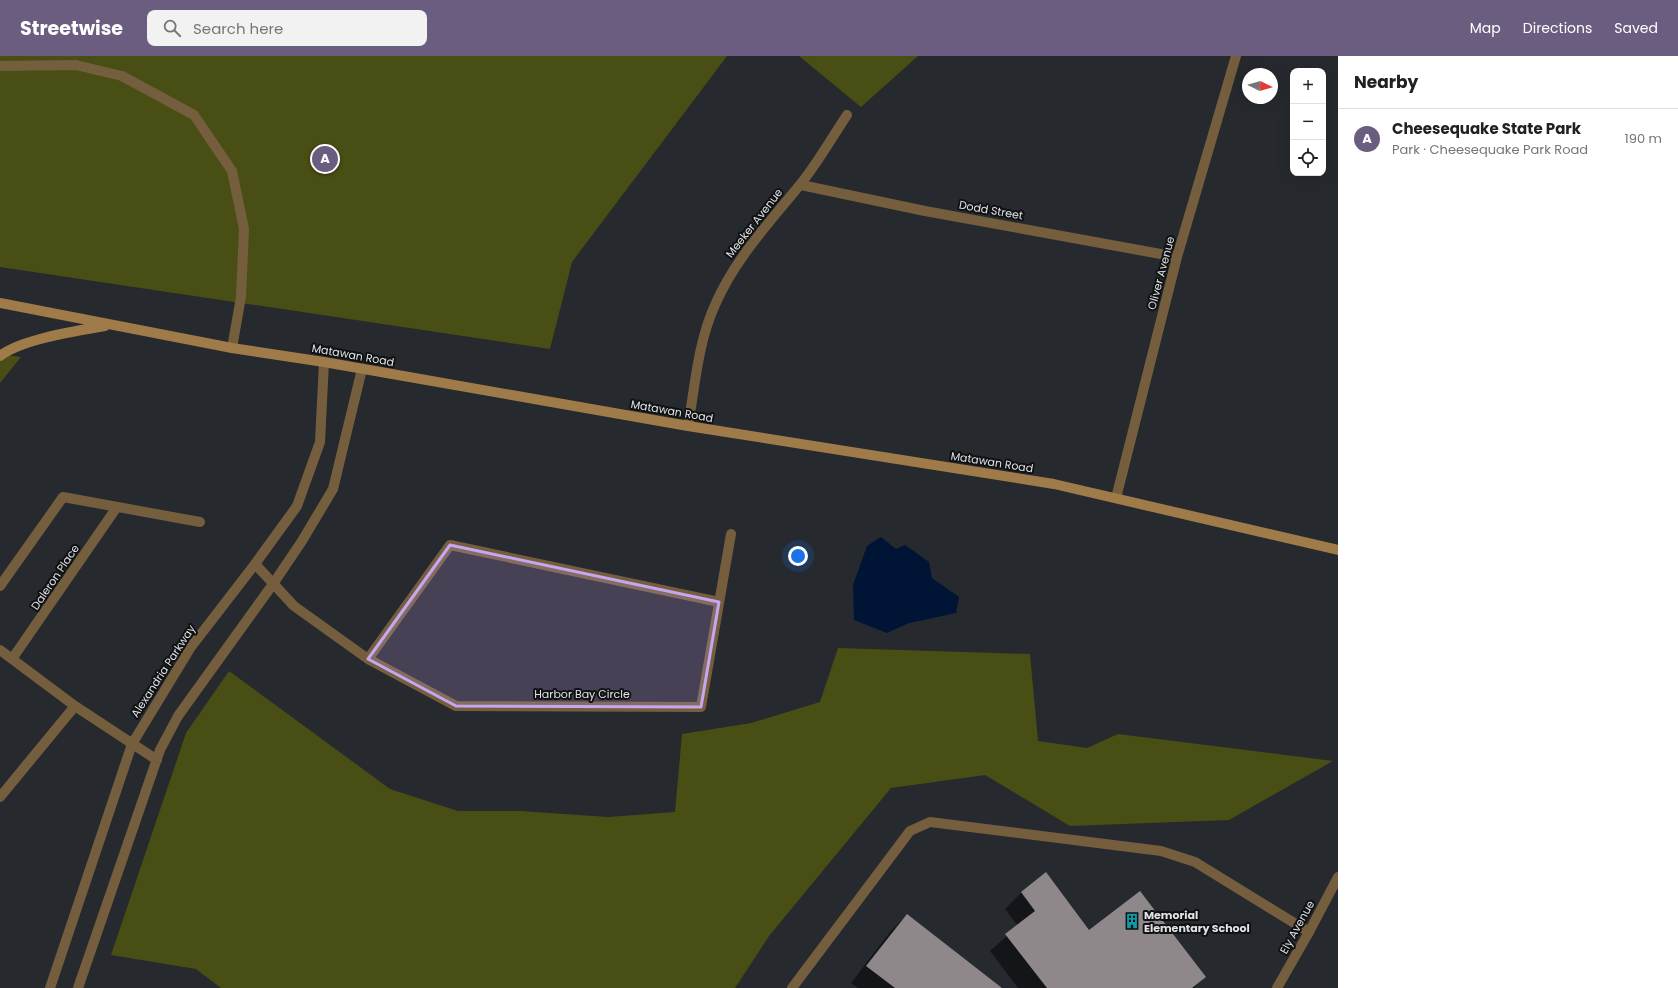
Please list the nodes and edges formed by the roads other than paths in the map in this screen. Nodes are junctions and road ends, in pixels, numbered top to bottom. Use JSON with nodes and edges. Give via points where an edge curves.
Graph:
{"nodes":[{"id":1,"x":1236,"y":56,"type":"edge"},
{"id":2,"x":0,"y":66,"type":"edge"},
{"id":3,"x":847,"y":115,"type":"dead end"},
{"id":4,"x":801,"y":185,"type":"junction"},
{"id":5,"x":1177,"y":257,"type":"junction"},
{"id":6,"x":0,"y":303,"type":"edge"},
{"id":7,"x":111,"y":325,"type":"junction"},
{"id":8,"x":232,"y":348,"type":"junction"},
{"id":9,"x":0,"y":356,"type":"edge"},
{"id":10,"x":324,"y":362,"type":"junction"},
{"id":11,"x":362,"y":369,"type":"junction"},
{"id":12,"x":688,"y":426,"type":"junction"},
{"id":13,"x":1116,"y":498,"type":"junction"},
{"id":14,"x":116,"y":507,"type":"junction"},
{"id":15,"x":200,"y":522,"type":"dead end"},
{"id":16,"x":731,"y":534,"type":"dead end"},
{"id":17,"x":1338,"y":550,"type":"edge"},
{"id":18,"x":256,"y":564,"type":"junction"},
{"id":19,"x":273,"y":584,"type":"junction"},
{"id":20,"x":0,"y":586,"type":"edge"},
{"id":21,"x":719,"y":602,"type":"junction"},
{"id":22,"x":0,"y":650,"type":"edge"},
{"id":23,"x":368,"y":659,"type":"junction"},
{"id":24,"x":12,"y":660,"type":"junction"},
{"id":25,"x":75,"y":706,"type":"junction"},
{"id":26,"x":132,"y":744,"type":"junction"},
{"id":27,"x":157,"y":760,"type":"junction"},
{"id":28,"x":0,"y":797,"type":"edge"},
{"id":29,"x":1338,"y":877,"type":"edge"},
{"id":30,"x":1309,"y":932,"type":"junction"},
{"id":31,"x":50,"y":988,"type":"edge"},
{"id":32,"x":78,"y":988,"type":"edge"},
{"id":33,"x":792,"y":988,"type":"edge"},
{"id":34,"x":1277,"y":988,"type":"edge"}],
"edges":[{"from":1,"to":5,"type":"street","name":"Oliver Avenue"},
{"from":2,"to":8,"type":"street","via":[[76,65],[107,72],[122,76],[194,115],[232,171],[244,229],[241,298]]},
{"from":3,"to":4,"type":"street","name":"Meeker Avenue"},
{"from":4,"to":5,"type":"street","name":"Dodd Street"},
{"from":4,"to":12,"type":"street","name":"Meeker Avenue","via":[[756,237],[735,266],[715,304],[704,334]]},
{"from":5,"to":13,"type":"street","name":"Oliver Avenue"},
{"from":6,"to":7,"type":"main road","name":"Matawan Road"},
{"from":7,"to":8,"type":"main road","name":"Matawan Road"},
{"from":7,"to":9,"type":"main road","via":[[60,334],[8,350]]},
{"from":8,"to":10,"type":"main road","name":"Matawan Road"},
{"from":10,"to":11,"type":"main road","name":"Matawan Road"},
{"from":10,"to":18,"type":"street","name":"Alexandria Parkway","via":[[320,442],[297,506]]},
{"from":11,"to":12,"type":"main road","name":"Matawan Road"},
{"from":11,"to":19,"type":"street","via":[[333,489]]},
{"from":12,"to":13,"type":"main road","name":"Matawan Road","via":[[1054,484]]},
{"from":13,"to":17,"type":"main road","name":"Matawan Road"},
{"from":14,"to":15,"type":"street"},
{"from":14,"to":20,"type":"street","via":[[63,497]]},
{"from":14,"to":24,"type":"street","name":"Daleron Place"},
{"from":16,"to":21,"type":"street","name":"Harbor Bay Circle"},
{"from":18,"to":19,"type":"street","name":"Harbor Bay Circle"},
{"from":18,"to":26,"type":"street","name":"Alexandria Parkway","via":[[191,646]]},
{"from":19,"to":23,"type":"street","name":"Harbor Bay Circle","via":[[294,606]]},
{"from":19,"to":27,"type":"street","via":[[178,716]]},
{"from":21,"to":23,"type":"street","via":[[450,545]]},
{"from":21,"to":23,"type":"street","name":"Harbor Bay Circle","via":[[701,707],[456,706]]},
{"from":22,"to":24,"type":"street"},
{"from":24,"to":25,"type":"street"},
{"from":25,"to":26,"type":"street"},
{"from":25,"to":28,"type":"street"},
{"from":26,"to":27,"type":"street"},
{"from":26,"to":31,"type":"street","name":"Alexandria Parkway"},
{"from":27,"to":32,"type":"street"},
{"from":29,"to":30,"type":"street","name":"Ely Avenue"},
{"from":30,"to":33,"type":"street","via":[[1195,862],[1161,851],[930,822],[910,831]]},
{"from":30,"to":34,"type":"street","name":"Ely Avenue"}]}
